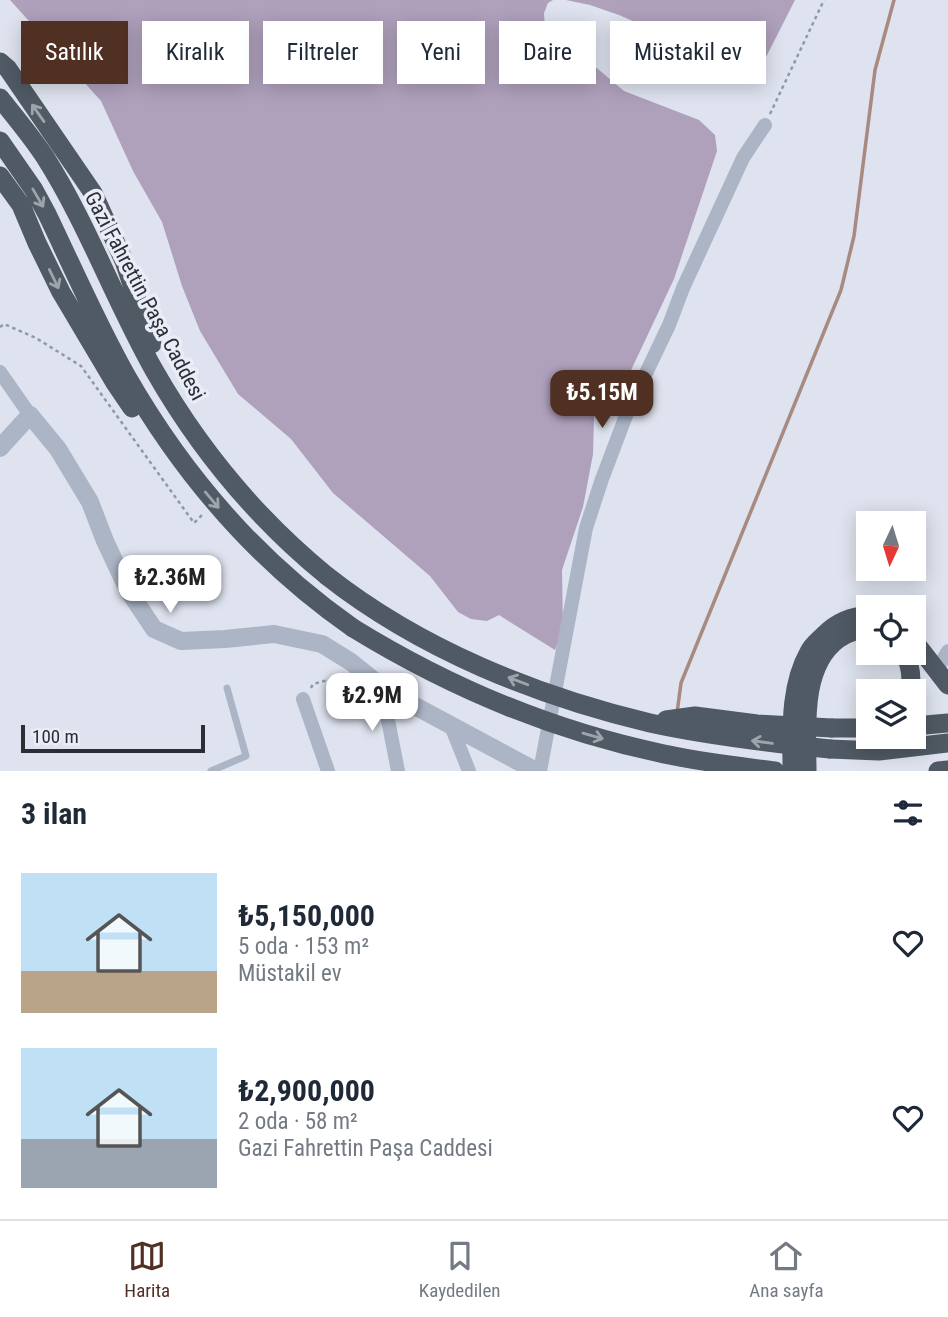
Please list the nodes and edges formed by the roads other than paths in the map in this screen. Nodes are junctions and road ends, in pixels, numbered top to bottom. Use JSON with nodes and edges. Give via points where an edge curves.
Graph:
{"nodes":[{"id":1,"x":0,"y":62,"type":"edge"},
{"id":2,"x":0,"y":98,"type":"edge"},
{"id":3,"x":765,"y":125,"type":"road end"},
{"id":4,"x":0,"y":141,"type":"edge"},
{"id":5,"x":0,"y":176,"type":"edge"},
{"id":6,"x":0,"y":372,"type":"edge"},
{"id":7,"x":169,"y":395,"type":"junction"},
{"id":8,"x":30,"y":415,"type":"junction"},
{"id":9,"x":0,"y":448,"type":"edge"},
{"id":10,"x":183,"y":463,"type":"junction"},
{"id":11,"x":856,"y":617,"type":"edge"},
{"id":12,"x":856,"y":631,"type":"edge"},
{"id":13,"x":948,"y":651,"type":"edge"},
{"id":14,"x":926,"y":657,"type":"edge"},
{"id":15,"x":942,"y":678,"type":"edge"},
{"id":16,"x":227,"y":688,"type":"dead end"},
{"id":17,"x":387,"y":691,"type":"junction"},
{"id":18,"x":303,"y":699,"type":"road end"},
{"id":19,"x":649,"y":722,"type":"junction"},
{"id":20,"x":948,"y":723,"type":"edge"},
{"id":21,"x":926,"y":725,"type":"edge"},
{"id":22,"x":451,"y":726,"type":"junction"},
{"id":23,"x":856,"y":728,"type":"edge"},
{"id":24,"x":948,"y":743,"type":"edge"},
{"id":25,"x":948,"y":770,"type":"edge"},
{"id":26,"x":211,"y":771,"type":"edge"},
{"id":27,"x":328,"y":771,"type":"edge"},
{"id":28,"x":398,"y":771,"type":"edge"},
{"id":29,"x":469,"y":771,"type":"edge"},
{"id":30,"x":538,"y":771,"type":"edge"},
{"id":31,"x":775,"y":771,"type":"edge"},
{"id":32,"x":792,"y":771,"type":"edge"},
{"id":33,"x":807,"y":771,"type":"edge"},
{"id":34,"x":938,"y":771,"type":"edge"}],
"edges":[{"from":7,"to":1,"type":"highway","one_way":true,"via":[[124,261],[93,193]]},
{"from":2,"to":7,"type":"highway","name":"Gazi Fahrettin Paşa Caddesi","via":[[29,133],[62,186]]},
{"from":3,"to":30,"type":"street","via":[[743,158],[683,288],[602,479],[586,528]]},
{"from":4,"to":10,"type":"highway","one_way":true,"via":[[47,214],[126,374]]},
{"from":5,"to":10,"type":"highway","one_way":true,"via":[[21,205],[61,292],[115,383],[144,425]]},
{"from":6,"to":8,"type":"street"},
{"from":19,"to":7,"type":"highway","name":"Gazi Fahrettin Paşa Caddesi","one_way":true,"bridge":true,"via":[[521,682],[453,653],[356,598],[280,535],[235,487]]},
{"from":8,"to":9,"type":"street"},
{"from":8,"to":17,"type":"street","via":[[58,449],[90,502],[128,590],[154,629],[181,641],[274,634],[322,644]]},
{"from":10,"to":31,"type":"highway","one_way":true,"bridge":true,"via":[[214,503],[284,575],[353,628],[419,667],[554,724],[619,743]]},
{"from":11,"to":32,"type":"highway","via":[[831,628],[810,649],[799,673],[792,715]]},
{"from":12,"to":33,"type":"highway","via":[[831,644],[814,673],[807,713]]},
{"from":13,"to":15,"type":"street"},
{"from":14,"to":15,"type":"highway"},
{"from":16,"to":26,"type":"lane","via":[[246,756]]},
{"from":17,"to":22,"type":"street"},
{"from":17,"to":28,"type":"street"},
{"from":18,"to":27,"type":"street"},
{"from":19,"to":23,"type":"highway","bridge":true,"via":[[695,716]]},
{"from":24,"to":19,"type":"highway","name":"Gazi Fahrettin Paşa Caddesi","one_way":true,"bridge":true,"via":[[879,751],[830,749]]},
{"from":20,"to":21,"type":"highway"},
{"from":22,"to":29,"type":"street"},
{"from":22,"to":30,"type":"street"},
{"from":25,"to":34,"type":"highway"}]}
